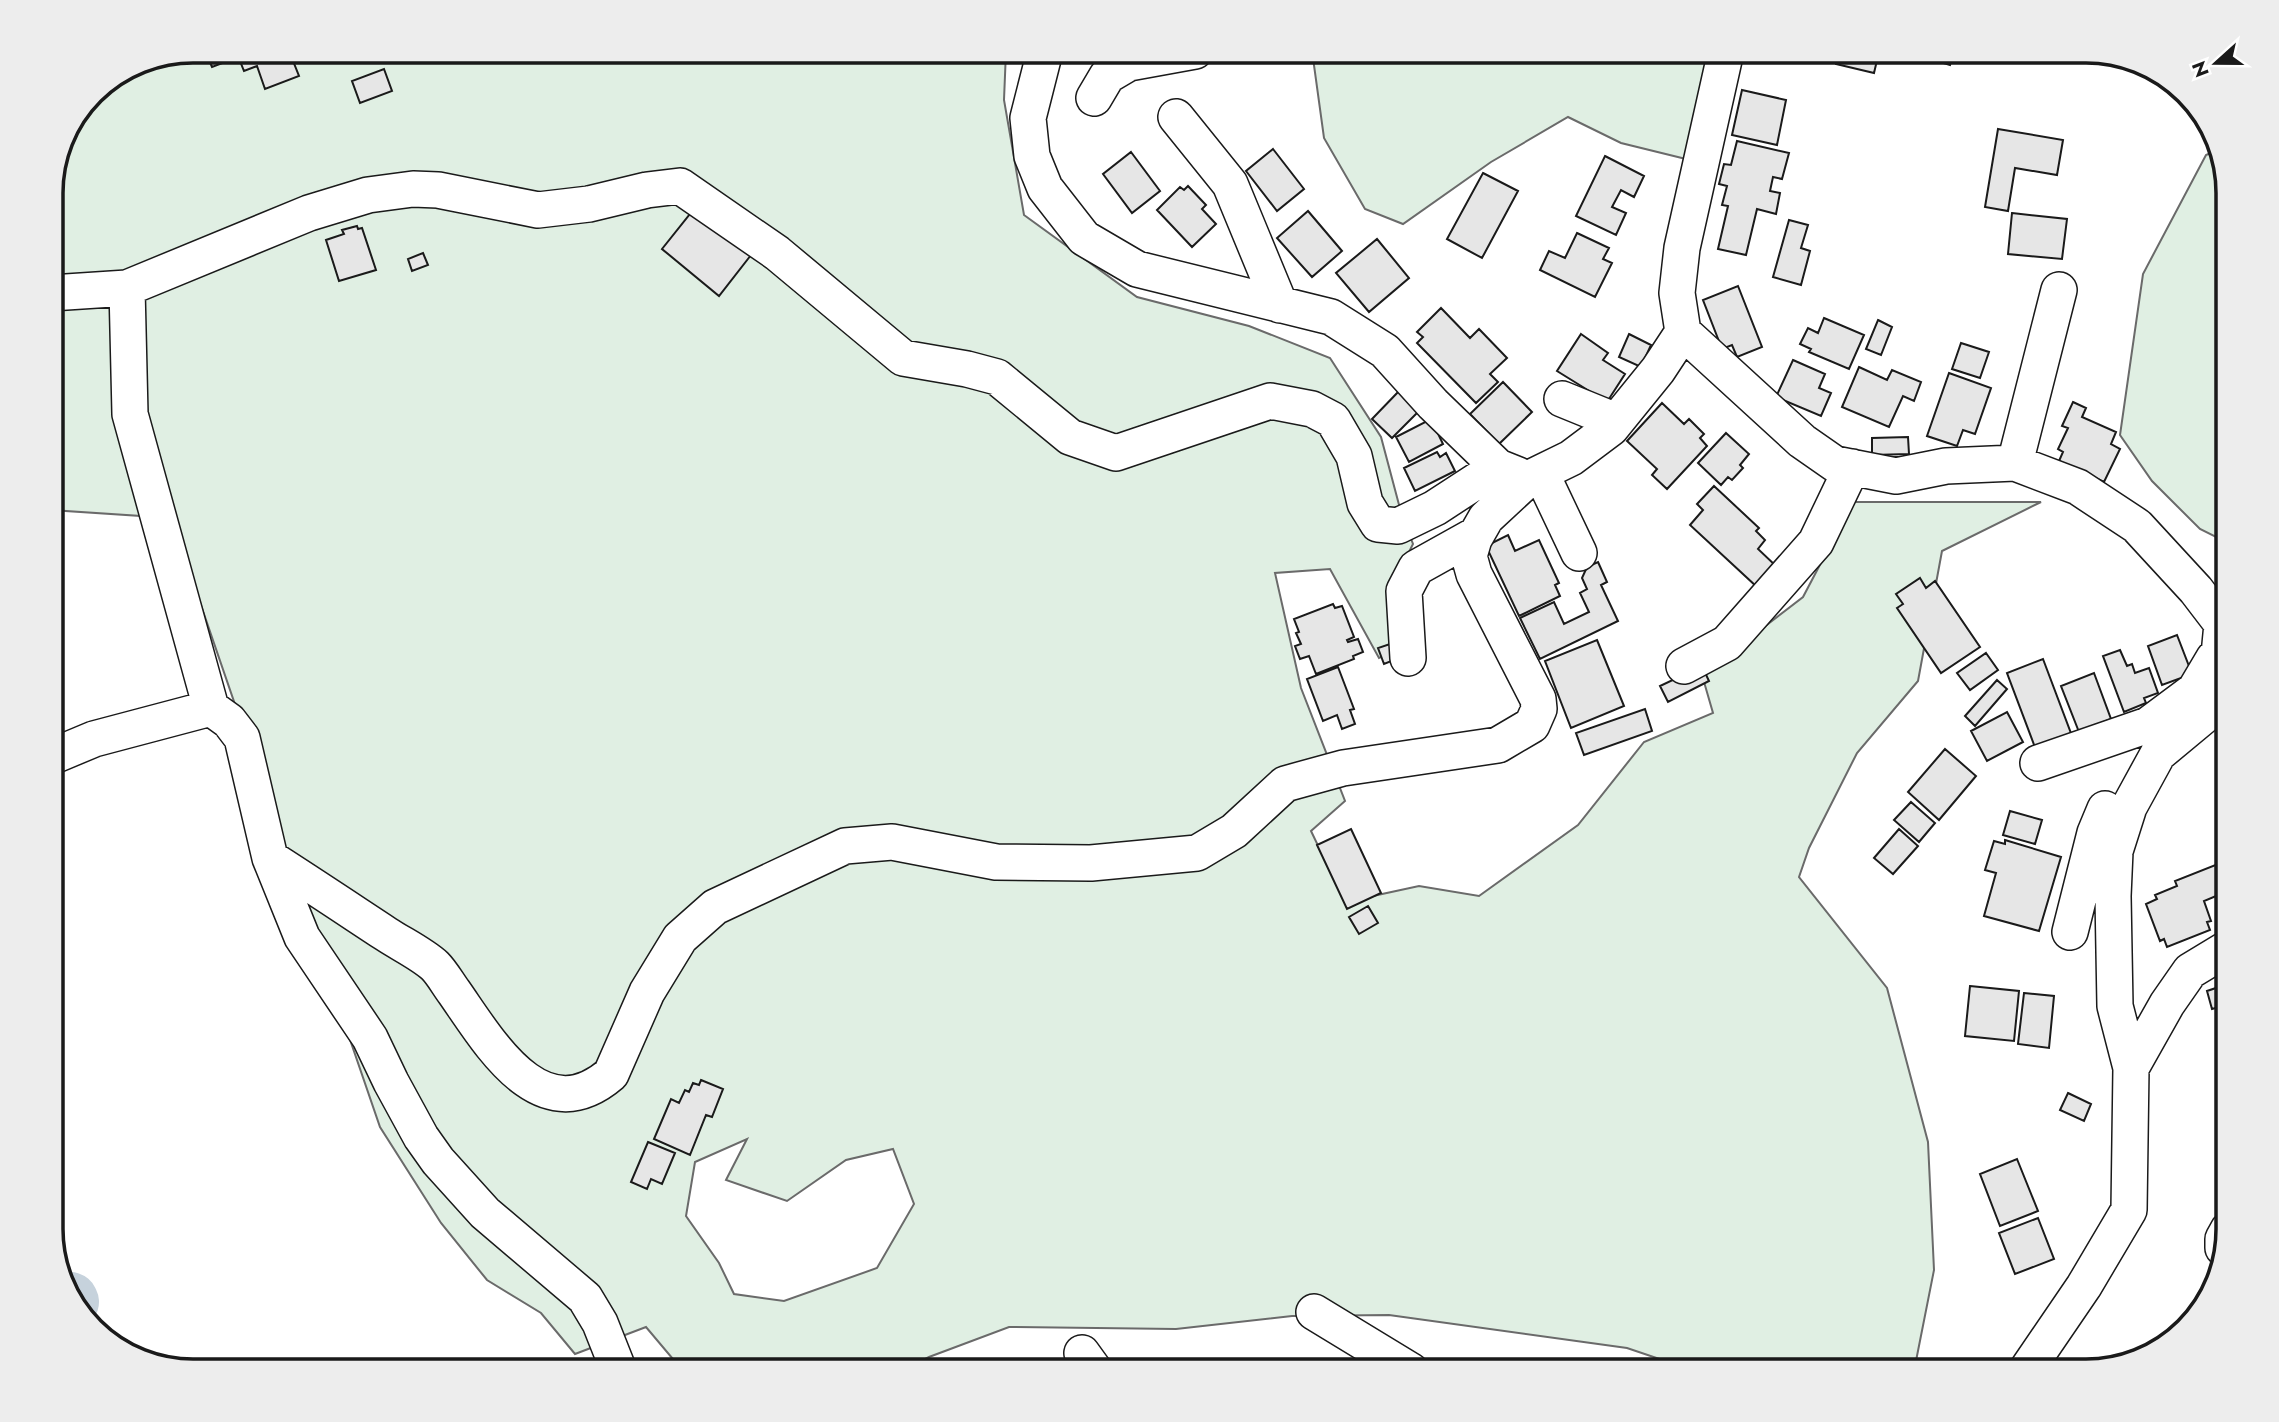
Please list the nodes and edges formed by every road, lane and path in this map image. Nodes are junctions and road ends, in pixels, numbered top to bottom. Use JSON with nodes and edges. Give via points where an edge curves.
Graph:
{"nodes":[{"id":1,"x":1042,"y":63,"type":"edge"},
{"id":2,"x":1129,"y":63,"type":"edge"},
{"id":3,"x":1723,"y":63,"type":"edge"},
{"id":4,"x":1094,"y":98,"type":"dead end"},
{"id":5,"x":1176,"y":117,"type":"dead end"},
{"id":6,"x":127,"y":288,"type":"junction"},
{"id":7,"x":2059,"y":290,"type":"dead end"},
{"id":8,"x":63,"y":292,"type":"edge"},
{"id":9,"x":1280,"y":304,"type":"junction"},
{"id":10,"x":1683,"y":332,"type":"junction"},
{"id":11,"x":1562,"y":399,"type":"dead end"},
{"id":12,"x":1616,"y":421,"type":"junction"},
{"id":13,"x":2015,"y":463,"type":"junction"},
{"id":14,"x":1852,"y":467,"type":"junction"},
{"id":15,"x":1522,"y":473,"type":"junction"},
{"id":16,"x":1477,"y":534,"type":"junction"},
{"id":17,"x":1578,"y":553,"type":"dead end"},
{"id":18,"x":2216,"y":620,"type":"edge"},
{"id":19,"x":2216,"y":648,"type":"edge"},
{"id":20,"x":1408,"y":658,"type":"dead end"},
{"id":21,"x":1684,"y":666,"type":"dead end"},
{"id":22,"x":2216,"y":689,"type":"edge"},
{"id":23,"x":211,"y":708,"type":"junction"},
{"id":24,"x":2148,"y":725,"type":"junction"},
{"id":25,"x":63,"y":752,"type":"edge"},
{"id":26,"x":2038,"y":763,"type":"dead end"},
{"id":27,"x":270,"y":858,"type":"junction"},
{"id":28,"x":2070,"y":932,"type":"dead end"},
{"id":29,"x":2216,"y":955,"type":"edge"},
{"id":30,"x":2131,"y":1068,"type":"junction"},
{"id":31,"x":1314,"y":1311,"type":"dead end"},
{"id":32,"x":614,"y":1359,"type":"edge"},
{"id":33,"x":1392,"y":1359,"type":"edge"},
{"id":34,"x":2034,"y":1359,"type":"edge"}],
"edges":[{"from":1,"to":9,"type":"street","via":[[1028,118],[1032,156],[1045,188],[1084,238],[1137,269]]},
{"from":2,"to":4,"type":"street","via":[[1107,76]]},
{"from":3,"to":10,"type":"street","via":[[1682,248],[1677,293]]},
{"from":5,"to":9,"type":"street","via":[[1230,184]]},
{"from":6,"to":8,"type":"street"},
{"from":6,"to":15,"type":"street","via":[[309,213],[368,195],[438,190],[538,210],[680,186],[777,253],[903,358],[997,377],[1070,437],[1116,453],[1270,401],[1312,409],[1332,420],[1353,457],[1365,503],[1378,524],[1398,526]]},
{"from":6,"to":23,"type":"street","via":[[130,414]]},
{"from":7,"to":13,"type":"street"},
{"from":9,"to":15,"type":"street","via":[[1331,317],[1385,351],[1433,404]]},
{"from":10,"to":12,"type":"street"},
{"from":10,"to":14,"type":"street","via":[[1802,441],[1835,464]]},
{"from":11,"to":12,"type":"street"},
{"from":12,"to":15,"type":"street","via":[[1571,458]]},
{"from":13,"to":14,"type":"street","via":[[1946,466],[1896,476]]},
{"from":13,"to":18,"type":"street","via":[[2078,486],[2137,526],[2196,590]]},
{"from":14,"to":21,"type":"street","via":[[1816,542],[1727,643]]},
{"from":15,"to":16,"type":"street"},
{"from":15,"to":17,"type":"street"},
{"from":16,"to":20,"type":"street","via":[[1416,568],[1404,591]]},
{"from":16,"to":27,"type":"street","via":[[1469,556],[1474,574],[1538,699],[1532,725],[1498,745],[1343,768],[1285,784],[1234,831],[1197,853],[1091,863],[996,862],[892,842],[845,846],[715,908],[680,938],[647,992],[611,1074],[576,1093],[538,1088],[521,1076],[492,1047],[435,966]]},
{"from":19,"to":24,"type":"street","via":[[2195,690]]},
{"from":22,"to":30,"type":"street","via":[[2205,715],[2158,754],[2129,807],[2115,851],[2115,1006]]},
{"from":23,"to":25,"type":"street","via":[[94,739]]},
{"from":23,"to":27,"type":"street","via":[[242,738]]},
{"from":24,"to":26,"type":"street"},
{"from":24,"to":28,"type":"street","via":[[2120,772],[2095,833]]},
{"from":27,"to":32,"type":"street","via":[[302,937],[370,1038],[421,1137],[485,1213],[585,1298]]},
{"from":29,"to":30,"type":"street","via":[[2190,971]]},
{"from":30,"to":34,"type":"street","via":[[2129,1210]]},
{"from":31,"to":33,"type":"street"}]}
